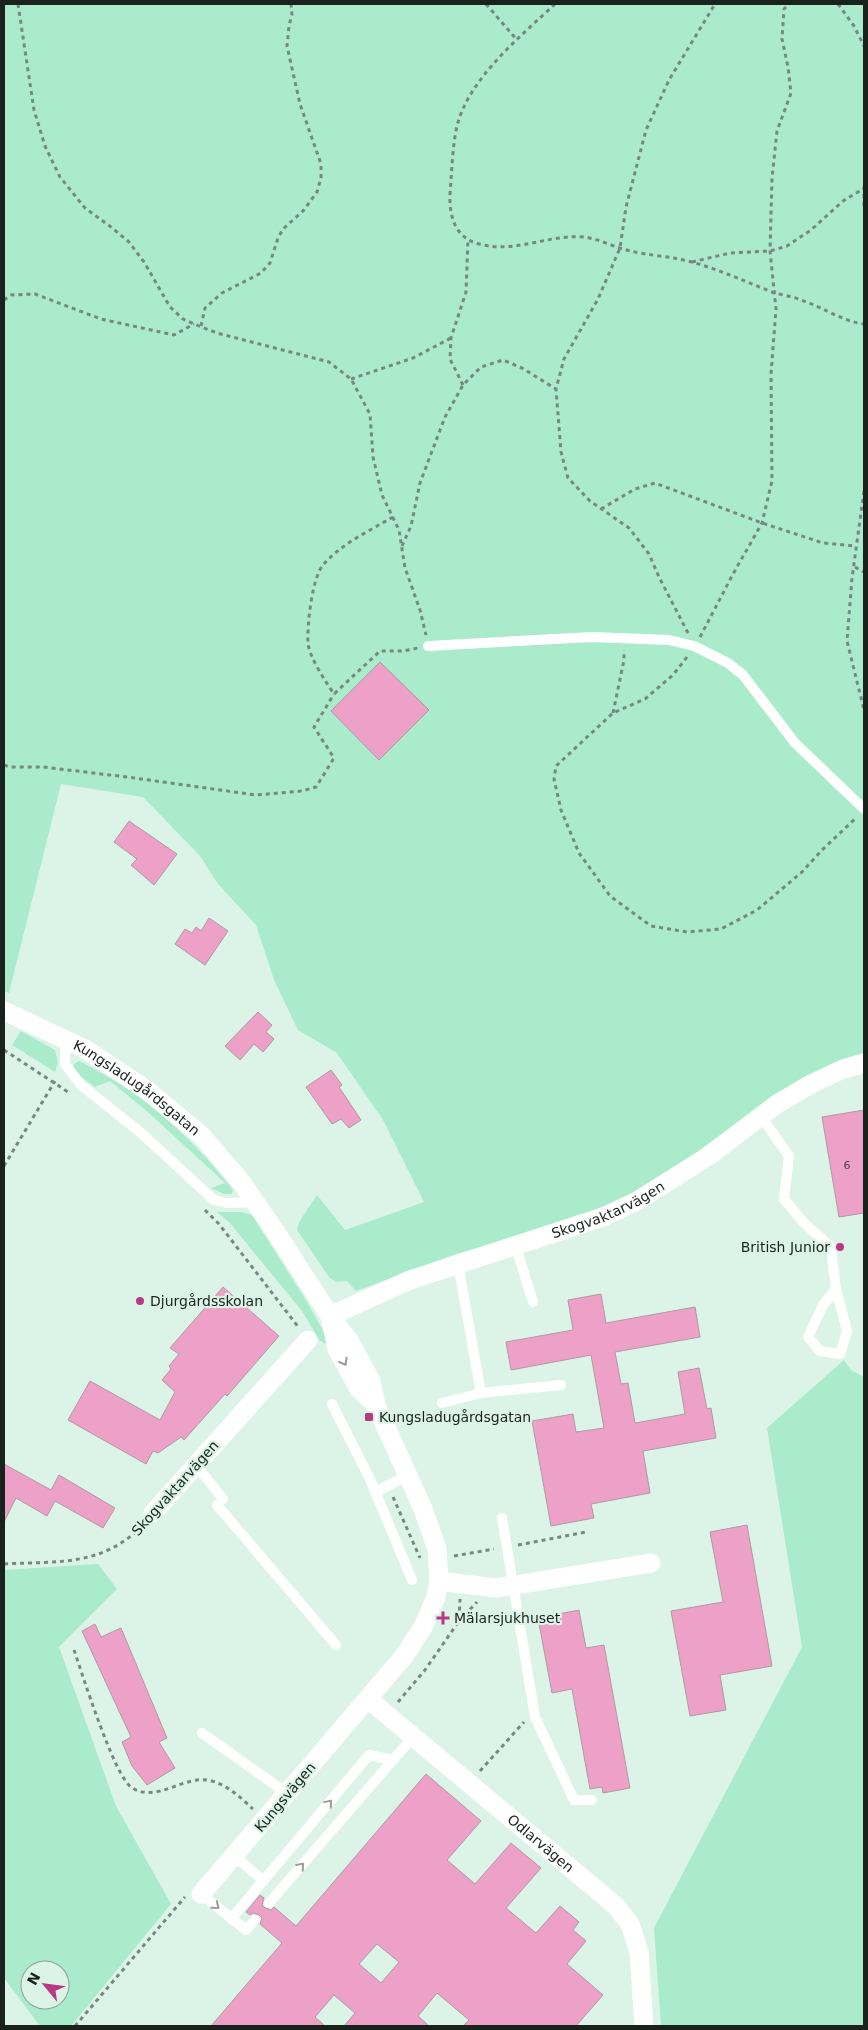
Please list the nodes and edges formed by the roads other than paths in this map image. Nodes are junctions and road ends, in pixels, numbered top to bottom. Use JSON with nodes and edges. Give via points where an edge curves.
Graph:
{"nodes":[{"id":1,"x":428,"y":646,"type":"road end"},
{"id":2,"x":864,"y":811,"type":"edge"},
{"id":3,"x":4,"y":1011,"type":"edge"},
{"id":4,"x":65,"y":1039,"type":"junction"},
{"id":5,"x":864,"y":1063,"type":"edge"},
{"id":6,"x":761,"y":1116,"type":"junction"},
{"id":7,"x":255,"y":1202,"type":"junction"},
{"id":8,"x":515,"y":1244,"type":"junction"},
{"id":9,"x":458,"y":1264,"type":"junction"},
{"id":10,"x":836,"y":1288,"type":"junction"},
{"id":11,"x":533,"y":1302,"type":"dead end"},
{"id":12,"x":330,"y":1316,"type":"junction"},
{"id":13,"x":308,"y":1340,"type":"road end"},
{"id":14,"x":561,"y":1385,"type":"dead end"},
{"id":15,"x":481,"y":1393,"type":"junction"},
{"id":16,"x":442,"y":1403,"type":"dead end"},
{"id":17,"x":332,"y":1404,"type":"dead end"},
{"id":18,"x":196,"y":1465,"type":"junction"},
{"id":19,"x":408,"y":1475,"type":"junction"},
{"id":20,"x":376,"y":1492,"type":"junction"},
{"id":21,"x":153,"y":1513,"type":"road end"},
{"id":22,"x":502,"y":1518,"type":"dead end"},
{"id":23,"x":650,"y":1563,"type":"dead end"},
{"id":24,"x":412,"y":1580,"type":"dead end"},
{"id":25,"x":438,"y":1581,"type":"junction"},
{"id":26,"x":512,"y":1586,"type":"junction"},
{"id":27,"x":336,"y":1645,"type":"dead end"},
{"id":28,"x":368,"y":1699,"type":"junction"},
{"id":29,"x":202,"y":1733,"type":"dead end"},
{"id":30,"x":413,"y":1737,"type":"junction"},
{"id":31,"x":393,"y":1760,"type":"junction"},
{"id":32,"x":288,"y":1794,"type":"junction"},
{"id":33,"x":592,"y":1800,"type":"dead end"},
{"id":34,"x":234,"y":1856,"type":"junction"},
{"id":35,"x":264,"y":1881,"type":"junction"},
{"id":36,"x":194,"y":1895,"type":"joint"},
{"id":37,"x":269,"y":1903,"type":"dead end"},
{"id":38,"x":231,"y":1919,"type":"junction"},
{"id":39,"x":255,"y":1920,"type":"dead end"},
{"id":40,"x":644,"y":2026,"type":"edge"}],
"edges":[{"from":1,"to":2,"type":"lane","via":[[592,637],[669,640],[696,646],[743,675],[795,743]]},
{"from":3,"to":4,"type":"street","name":"Kungsladugårdsgatan"},
{"from":4,"to":7,"type":"street","name":"Kungsladugårdsgatan","via":[[147,1090],[202,1136]]},
{"from":4,"to":7,"type":"lane","via":[[65,1064],[81,1085],[140,1132],[214,1200]]},
{"from":5,"to":6,"type":"street","name":"Skogvaktarvägen","via":[[810,1084]]},
{"from":6,"to":8,"type":"street","name":"Skogvaktarvägen","via":[[710,1155],[637,1201],[603,1216]]},
{"from":6,"to":10,"type":"lane","via":[[789,1156],[784,1199],[804,1223],[831,1247]]},
{"from":7,"to":12,"type":"street","name":"Kungsladugårdsgatan"},
{"from":8,"to":9,"type":"street","name":"Skogvaktarvägen"},
{"from":8,"to":11,"type":"lane"},
{"from":9,"to":12,"type":"street","name":"Skogvaktarvägen","via":[[410,1280]]},
{"from":9,"to":15,"type":"lane"},
{"from":10,"to":10,"type":"lane","via":[[823,1305],[808,1337],[820,1351],[840,1354],[847,1331]]},
{"from":12,"to":19,"type":"street","name":"Kungsladugårdsgatan","via":[[350,1342],[371,1380],[376,1405]]},
{"from":13,"to":18,"type":"street","name":"Skogvaktarvägen"},
{"from":14,"to":15,"type":"lane"},
{"from":15,"to":16,"type":"lane"},
{"from":17,"to":20,"type":"lane"},
{"from":18,"to":21,"type":"street","name":"Skogvaktarvägen"},
{"from":18,"to":27,"type":"lane","via":[[220,1502]]},
{"from":19,"to":20,"type":"lane"},
{"from":19,"to":25,"type":"street","name":"Kungsladugårdsgatan","via":[[437,1549]]},
{"from":20,"to":24,"type":"lane"},
{"from":22,"to":26,"type":"lane"},
{"from":23,"to":26,"type":"street"},
{"from":25,"to":26,"type":"street","via":[[491,1588]]},
{"from":25,"to":28,"type":"street","name":"Kungsladugårdsgatan","via":[[436,1597],[423,1628]]},
{"from":26,"to":33,"type":"lane","via":[[535,1717],[574,1800]]},
{"from":28,"to":30,"type":"street","name":"Odlarvägen"},
{"from":28,"to":32,"type":"street","name":"Kungsvägen"},
{"from":29,"to":32,"type":"lane"},
{"from":30,"to":31,"type":"lane"},
{"from":30,"to":40,"type":"street","name":"Odlarvägen","via":[[616,1906],[630,1924],[639,1952]]},
{"from":35,"to":31,"type":"lane","one_way":true,"via":[[369,1755]]},
{"from":37,"to":31,"type":"lane","one_way":true},
{"from":32,"to":34,"type":"street","name":"Kungsvägen"},
{"from":34,"to":35,"type":"lane"},
{"from":34,"to":36,"type":"street","name":"Kungsvägen"},
{"from":35,"to":38,"type":"lane"},
{"from":36,"to":38,"type":"lane","one_way":true},
{"from":38,"to":39,"type":"lane","via":[[246,1930]]}]}
